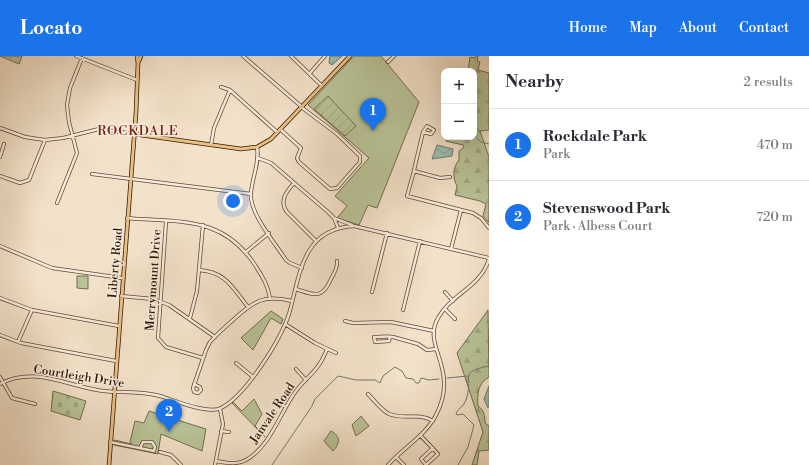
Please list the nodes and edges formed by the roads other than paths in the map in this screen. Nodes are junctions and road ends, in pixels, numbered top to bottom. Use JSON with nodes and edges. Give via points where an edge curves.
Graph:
{"nodes":[{"id":1,"x":76,"y":56,"type":"edge"},
{"id":2,"x":137,"y":56,"type":"edge"},
{"id":3,"x":141,"y":56,"type":"edge"},
{"id":4,"x":243,"y":56,"type":"edge"},
{"id":5,"x":291,"y":56,"type":"edge"},
{"id":6,"x":325,"y":56,"type":"edge"},
{"id":7,"x":350,"y":56,"type":"edge"},
{"id":8,"x":394,"y":56,"type":"edge"},
{"id":9,"x":82,"y":58,"type":"junction"},
{"id":10,"x":388,"y":62,"type":"dead end"},
{"id":11,"x":138,"y":63,"type":"junction"},
{"id":12,"x":310,"y":74,"type":"junction"},
{"id":13,"x":138,"y":80,"type":"junction"},
{"id":14,"x":322,"y":86,"type":"junction"},
{"id":15,"x":221,"y":87,"type":"dead end"},
{"id":16,"x":230,"y":90,"type":"junction"},
{"id":17,"x":302,"y":107,"type":"junction"},
{"id":18,"x":0,"y":128,"type":"edge"},
{"id":19,"x":280,"y":129,"type":"junction"},
{"id":20,"x":277,"y":132,"type":"junction"},
{"id":21,"x":423,"y":132,"type":"dead end"},
{"id":22,"x":134,"y":134,"type":"junction"},
{"id":23,"x":73,"y":135,"type":"junction"},
{"id":24,"x":45,"y":140,"type":"junction"},
{"id":25,"x":4,"y":144,"type":"dead end"},
{"id":26,"x":211,"y":146,"type":"junction"},
{"id":27,"x":257,"y":147,"type":"junction"},
{"id":28,"x":0,"y":156,"type":"edge"},
{"id":29,"x":258,"y":158,"type":"junction"},
{"id":30,"x":414,"y":171,"type":"junction"},
{"id":31,"x":92,"y":174,"type":"dead end"},
{"id":32,"x":0,"y":176,"type":"edge"},
{"id":33,"x":450,"y":177,"type":"dead end"},
{"id":34,"x":131,"y":178,"type":"junction"},
{"id":35,"x":294,"y":183,"type":"junction"},
{"id":36,"x":251,"y":194,"type":"junction"},
{"id":37,"x":57,"y":203,"type":"dead end"},
{"id":38,"x":461,"y":210,"type":"junction"},
{"id":39,"x":127,"y":218,"type":"junction"},
{"id":40,"x":334,"y":218,"type":"junction"},
{"id":41,"x":166,"y":222,"type":"junction"},
{"id":42,"x":203,"y":225,"type":"junction"},
{"id":43,"x":354,"y":226,"type":"junction"},
{"id":44,"x":338,"y":228,"type":"junction"},
{"id":45,"x":489,"y":228,"type":"edge"},
{"id":46,"x":269,"y":233,"type":"junction"},
{"id":47,"x":387,"y":233,"type":"junction"},
{"id":48,"x":316,"y":241,"type":"junction"},
{"id":49,"x":420,"y":241,"type":"junction"},
{"id":50,"x":0,"y":246,"type":"edge"},
{"id":51,"x":451,"y":249,"type":"junction"},
{"id":52,"x":246,"y":252,"type":"junction"},
{"id":53,"x":489,"y":259,"type":"edge"},
{"id":54,"x":336,"y":261,"type":"dead end"},
{"id":55,"x":302,"y":268,"type":"junction"},
{"id":56,"x":199,"y":270,"type":"junction"},
{"id":57,"x":122,"y":278,"type":"junction"},
{"id":58,"x":296,"y":289,"type":"junction"},
{"id":59,"x":372,"y":292,"type":"dead end"},
{"id":60,"x":445,"y":292,"type":"dead end"},
{"id":61,"x":121,"y":296,"type":"junction"},
{"id":62,"x":0,"y":298,"type":"edge"},
{"id":63,"x":270,"y":298,"type":"junction"},
{"id":64,"x":160,"y":301,"type":"junction"},
{"id":65,"x":292,"y":301,"type":"junction"},
{"id":66,"x":453,"y":301,"type":"junction"},
{"id":67,"x":248,"y":307,"type":"junction"},
{"id":68,"x":445,"y":309,"type":"junction"},
{"id":69,"x":32,"y":310,"type":"junction"},
{"id":70,"x":403,"y":310,"type":"dead end"},
{"id":71,"x":190,"y":318,"type":"junction"},
{"id":72,"x":455,"y":319,"type":"dead end"},
{"id":73,"x":345,"y":321,"type":"dead end"},
{"id":74,"x":285,"y":324,"type":"junction"},
{"id":75,"x":118,"y":326,"type":"junction"},
{"id":76,"x":434,"y":331,"type":"junction"},
{"id":77,"x":0,"y":335,"type":"edge"},
{"id":78,"x":215,"y":337,"type":"junction"},
{"id":79,"x":390,"y":337,"type":"junction"},
{"id":80,"x":18,"y":342,"type":"junction"},
{"id":81,"x":327,"y":349,"type":"junction"},
{"id":82,"x":436,"y":349,"type":"junction"},
{"id":83,"x":336,"y":352,"type":"dead end"},
{"id":84,"x":203,"y":358,"type":"junction"},
{"id":85,"x":116,"y":361,"type":"junction"},
{"id":86,"x":236,"y":363,"type":"dead end"},
{"id":87,"x":296,"y":369,"type":"dead end"},
{"id":88,"x":0,"y":377,"type":"edge"},
{"id":89,"x":253,"y":377,"type":"junction"},
{"id":90,"x":306,"y":380,"type":"junction"},
{"id":91,"x":1,"y":384,"type":"edge"},
{"id":92,"x":194,"y":384,"type":"dead end"},
{"id":93,"x":114,"y":392,"type":"junction"},
{"id":94,"x":368,"y":394,"type":"dead end"},
{"id":95,"x":275,"y":400,"type":"dead end"},
{"id":96,"x":35,"y":404,"type":"dead end"},
{"id":97,"x":286,"y":407,"type":"junction"},
{"id":98,"x":220,"y":409,"type":"junction"},
{"id":99,"x":433,"y":421,"type":"junction"},
{"id":100,"x":221,"y":431,"type":"junction"},
{"id":101,"x":229,"y":432,"type":"dead end"},
{"id":102,"x":420,"y":435,"type":"junction"},
{"id":103,"x":110,"y":442,"type":"junction"},
{"id":104,"x":140,"y":448,"type":"junction"},
{"id":105,"x":432,"y":448,"type":"junction"},
{"id":106,"x":160,"y":452,"type":"dead end"},
{"id":107,"x":396,"y":457,"type":"junction"},
{"id":108,"x":216,"y":461,"type":"junction"},
{"id":109,"x":109,"y":465,"type":"edge"},
{"id":110,"x":181,"y":465,"type":"edge"},
{"id":111,"x":215,"y":465,"type":"edge"},
{"id":112,"x":388,"y":465,"type":"edge"},
{"id":113,"x":404,"y":465,"type":"edge"}],
"edges":[{"from":1,"to":9,"type":"street"},
{"from":2,"to":11,"type":"main road","name":"Liberty Road"},
{"from":3,"to":11,"type":"main road","name":"Liberty Road"},
{"from":4,"to":17,"type":"street"},
{"from":5,"to":12,"type":"street"},
{"from":6,"to":12,"type":"street"},
{"from":7,"to":14,"type":"main road"},
{"from":8,"to":10,"type":"street"},
{"from":9,"to":13,"type":"street"},
{"from":9,"to":23,"type":"street","via":[[68,100],[68,117]]},
{"from":11,"to":13,"type":"main road","name":"Liberty Road"},
{"from":12,"to":14,"type":"street"},
{"from":13,"to":22,"type":"main road","name":"Liberty Road"},
{"from":14,"to":17,"type":"main road"},
{"from":15,"to":16,"type":"street"},
{"from":16,"to":20,"type":"street"},
{"from":16,"to":26,"type":"street","via":[[214,128]]},
{"from":17,"to":19,"type":"main road"},
{"from":17,"to":19,"type":"street","via":[[360,156],[360,162],[337,188],[330,189],[299,162],[297,158],[301,148]]},
{"from":18,"to":24,"type":"street","via":[[25,137]]},
{"from":19,"to":20,"type":"main road"},
{"from":20,"to":27,"type":"main road"},
{"from":21,"to":30,"type":"street"},
{"from":22,"to":23,"type":"street","via":[[99,129]]},
{"from":22,"to":26,"type":"main road"},
{"from":22,"to":34,"type":"main road","name":"Liberty Road"},
{"from":23,"to":24,"type":"street"},
{"from":23,"to":37,"type":"street","via":[[77,153]]},
{"from":24,"to":32,"type":"street","via":[[31,177],[27,181],[20,183]]},
{"from":25,"to":28,"type":"street"},
{"from":26,"to":27,"type":"main road","via":[[241,149]]},
{"from":27,"to":29,"type":"street"},
{"from":29,"to":35,"type":"street","via":[[271,163]]},
{"from":29,"to":36,"type":"street"},
{"from":30,"to":33,"type":"street","via":[[440,178]]},
{"from":30,"to":38,"type":"street","via":[[407,196]]},
{"from":31,"to":34,"type":"street"},
{"from":34,"to":36,"type":"street"},
{"from":34,"to":39,"type":"main road","name":"Liberty Road"},
{"from":35,"to":40,"type":"street"},
{"from":35,"to":48,"type":"street","via":[[285,194],[284,206]]},
{"from":36,"to":46,"type":"street","via":[[253,207]]},
{"from":38,"to":45,"type":"street","via":[[477,215]]},
{"from":38,"to":51,"type":"street"},
{"from":39,"to":41,"type":"street"},
{"from":39,"to":57,"type":"main road","name":"Liberty Road"},
{"from":40,"to":43,"type":"street"},
{"from":40,"to":44,"type":"street"},
{"from":41,"to":42,"type":"street"},
{"from":41,"to":64,"type":"street","name":"Merrymount Drive"},
{"from":42,"to":52,"type":"street","via":[[216,229]]},
{"from":42,"to":56,"type":"street"},
{"from":43,"to":44,"type":"street"},
{"from":43,"to":47,"type":"street"},
{"from":44,"to":48,"type":"street"},
{"from":46,"to":52,"type":"street"},
{"from":46,"to":55,"type":"street","via":[[288,262]]},
{"from":47,"to":49,"type":"street"},
{"from":47,"to":59,"type":"street"},
{"from":48,"to":55,"type":"street","via":[[307,254]]},
{"from":49,"to":51,"type":"street"},
{"from":49,"to":70,"type":"street"},
{"from":50,"to":57,"type":"street","via":[[52,268]]},
{"from":51,"to":53,"type":"street"},
{"from":52,"to":63,"type":"street","via":[[266,282]]},
{"from":53,"to":66,"type":"street","via":[[481,276]]},
{"from":54,"to":58,"type":"street","via":[[337,267],[323,292],[314,295]]},
{"from":55,"to":58,"type":"street"},
{"from":56,"to":67,"type":"street","via":[[214,271],[221,275]]},
{"from":56,"to":71,"type":"street"},
{"from":57,"to":61,"type":"main road","name":"Liberty Road"},
{"from":58,"to":65,"type":"street"},
{"from":60,"to":66,"type":"street"},
{"from":61,"to":64,"type":"street"},
{"from":61,"to":75,"type":"main road","name":"Liberty Road"},
{"from":62,"to":69,"type":"street"},
{"from":63,"to":65,"type":"street"},
{"from":63,"to":67,"type":"street"},
{"from":64,"to":71,"type":"street"},
{"from":64,"to":84,"type":"street","name":"Merrymount Drive","via":[[157,331],[161,343],[169,348]]},
{"from":65,"to":74,"type":"street"},
{"from":66,"to":68,"type":"street"},
{"from":67,"to":78,"type":"street"},
{"from":68,"to":72,"type":"street"},
{"from":68,"to":76,"type":"street","via":[[438,318]]},
{"from":69,"to":75,"type":"street"},
{"from":69,"to":80,"type":"street"},
{"from":71,"to":78,"type":"street"},
{"from":73,"to":76,"type":"street","via":[[391,322]]},
{"from":74,"to":81,"type":"street"},
{"from":74,"to":89,"type":"street"},
{"from":75,"to":85,"type":"main road","name":"Liberty Road"},
{"from":76,"to":82,"type":"street"},
{"from":77,"to":80,"type":"street"},
{"from":78,"to":84,"type":"street"},
{"from":79,"to":79,"type":"street","via":[[374,337],[375,342],[389,342]]},
{"from":79,"to":82,"type":"street","via":[[418,344],[427,350]]},
{"from":80,"to":85,"type":"street"},
{"from":81,"to":83,"type":"street"},
{"from":81,"to":90,"type":"street","name":"Janvale Road","via":[[318,368]]},
{"from":82,"to":99,"type":"street","via":[[442,367],[444,386],[442,401]]},
{"from":84,"to":92,"type":"street"},
{"from":85,"to":93,"type":"main road","name":"Liberty Road"},
{"from":86,"to":89,"type":"street"},
{"from":87,"to":90,"type":"street"},
{"from":88,"to":91,"type":"street"},
{"from":89,"to":98,"type":"street"},
{"from":90,"to":97,"type":"street","name":"Janvale Road"},
{"from":91,"to":93,"type":"street","name":"Courtleigh Drive","via":[[21,377],[35,377],[62,380]]},
{"from":91,"to":96,"type":"street","via":[[12,398]]},
{"from":93,"to":98,"type":"street","name":"Courtleigh Drive","via":[[152,394],[210,410]]},
{"from":93,"to":103,"type":"main road","name":"Liberty Road"},
{"from":94,"to":99,"type":"street","via":[[391,414],[419,415]]},
{"from":95,"to":97,"type":"street"},
{"from":97,"to":108,"type":"street","name":"Janvale Road","via":[[263,445],[250,458],[238,463]]},
{"from":98,"to":100,"type":"street","via":[[223,420]]},
{"from":99,"to":102,"type":"street"},
{"from":100,"to":101,"type":"street"},
{"from":100,"to":108,"type":"street"},
{"from":102,"to":105,"type":"street"},
{"from":102,"to":107,"type":"street"},
{"from":103,"to":104,"type":"street"},
{"from":103,"to":109,"type":"main road","name":"Liberty Road"},
{"from":104,"to":104,"type":"street","via":[[142,442],[152,442],[155,446],[154,451]]},
{"from":105,"to":105,"type":"street","via":[[438,454],[426,465],[421,459]]},
{"from":106,"to":110,"type":"street","via":[[174,457]]},
{"from":107,"to":112,"type":"street"},
{"from":107,"to":113,"type":"street"},
{"from":108,"to":111,"type":"street"}]}
